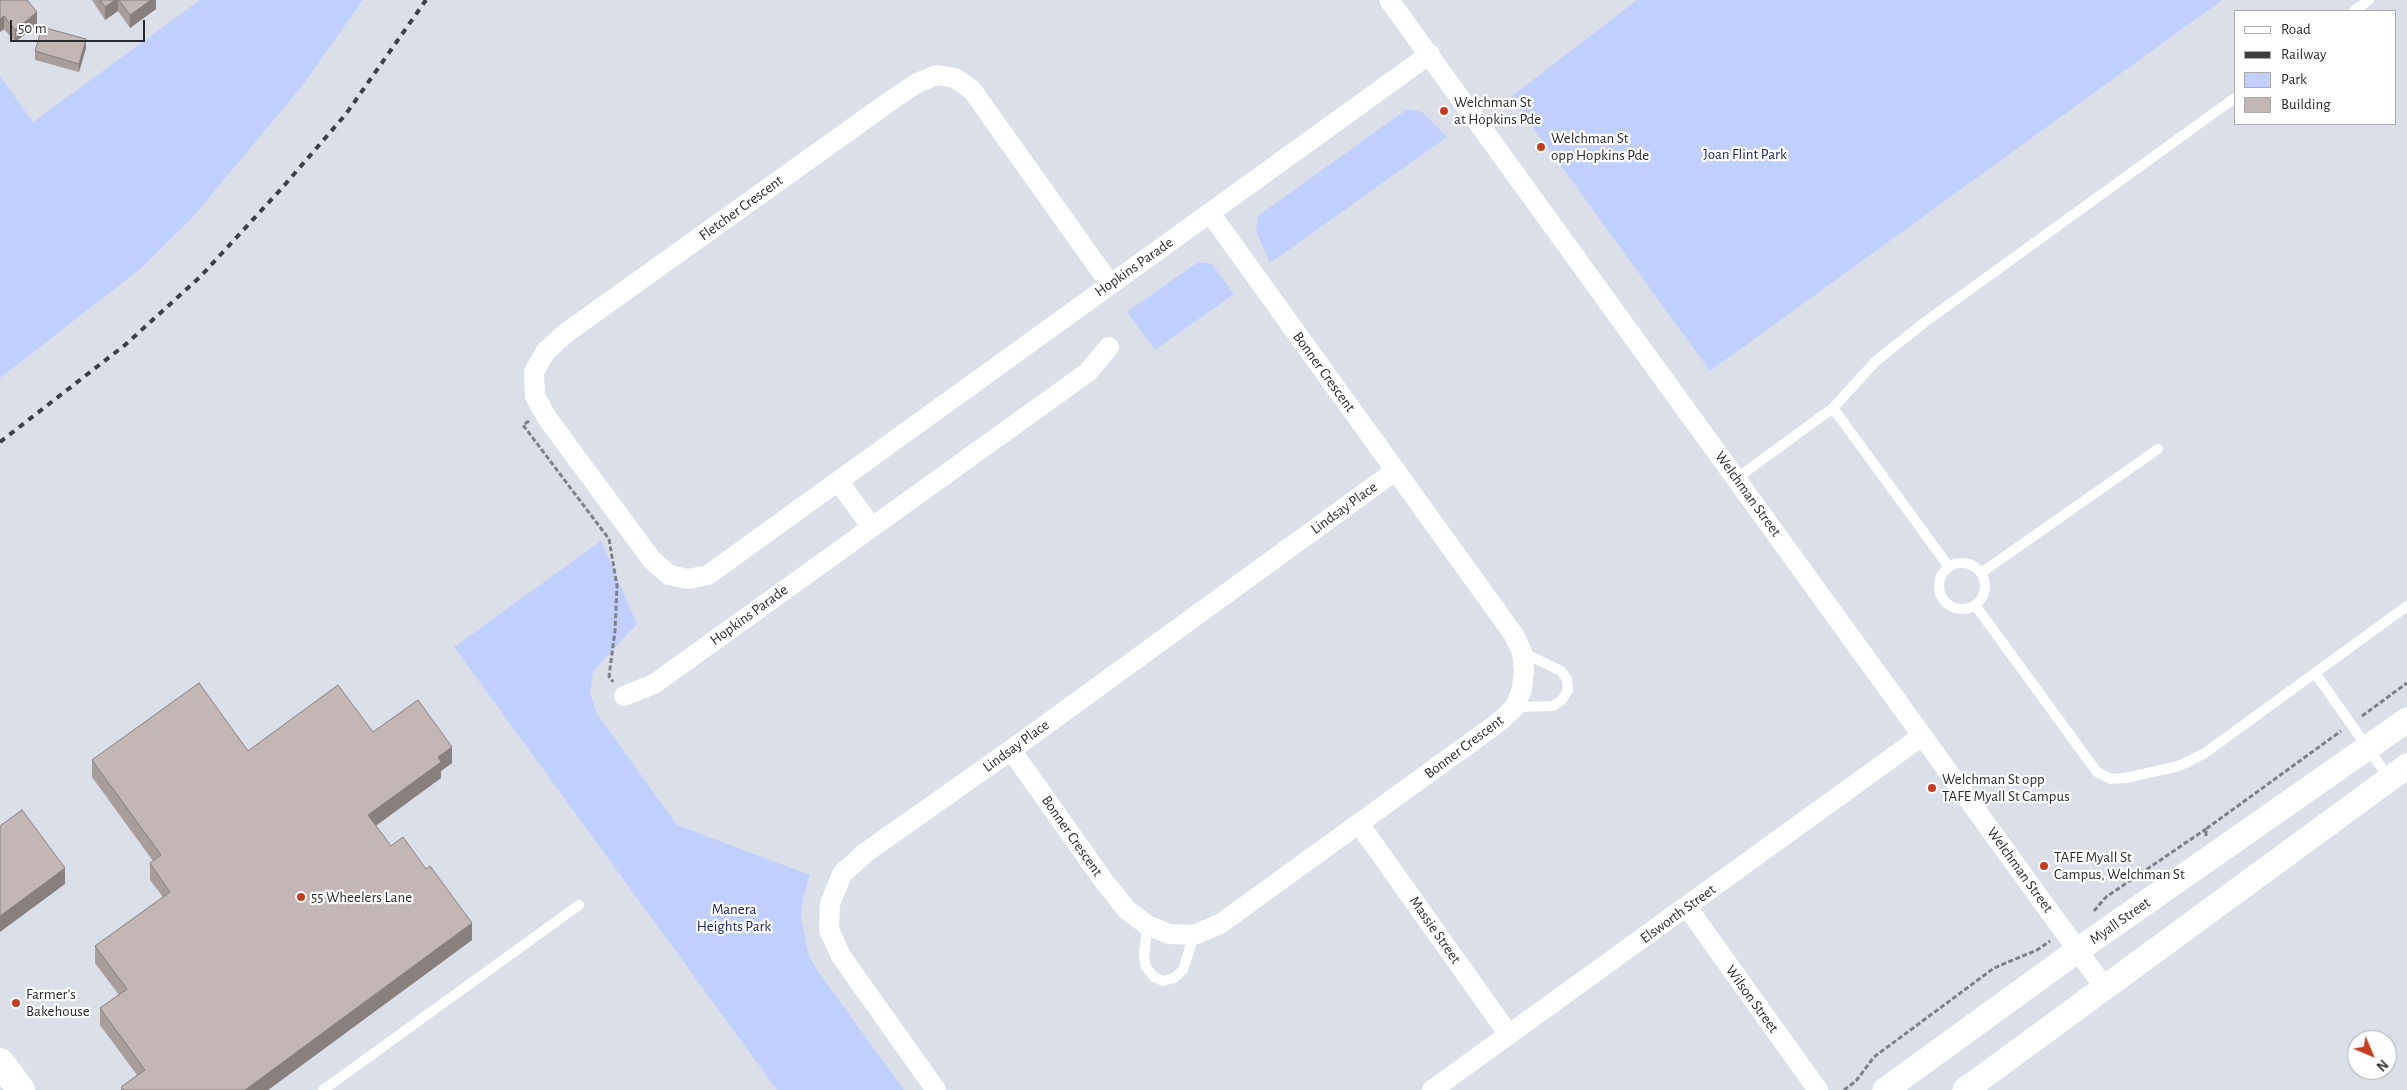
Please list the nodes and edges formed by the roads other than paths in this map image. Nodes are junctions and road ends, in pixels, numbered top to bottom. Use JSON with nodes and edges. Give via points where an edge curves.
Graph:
{"nodes":[{"id":1,"x":1390,"y":0,"type":"edge"},
{"id":2,"x":2369,"y":0,"type":"edge"},
{"id":3,"x":2355,"y":10,"type":"edge"},
{"id":4,"x":1430,"y":54,"type":"junction"},
{"id":5,"x":2234,"y":98,"type":"edge"},
{"id":6,"x":1210,"y":213,"type":"junction"},
{"id":7,"x":1110,"y":284,"type":"junction"},
{"id":8,"x":1109,"y":347,"type":"dead end"},
{"id":9,"x":1833,"y":408,"type":"junction"},
{"id":10,"x":2158,"y":449,"type":"dead end"},
{"id":11,"x":1395,"y":471,"type":"junction"},
{"id":12,"x":1737,"y":478,"type":"junction"},
{"id":13,"x":838,"y":480,"type":"junction"},
{"id":14,"x":871,"y":526,"type":"junction"},
{"id":15,"x":1949,"y":567,"type":"junction"},
{"id":16,"x":1981,"y":573,"type":"junction"},
{"id":17,"x":669,"y":575,"type":"joint"},
{"id":18,"x":1975,"y":606,"type":"junction"},
{"id":19,"x":2407,"y":606,"type":"edge"},
{"id":20,"x":1522,"y":652,"type":"junction"},
{"id":21,"x":2315,"y":673,"type":"junction"},
{"id":22,"x":624,"y":696,"type":"road end"},
{"id":23,"x":1515,"y":707,"type":"junction"},
{"id":24,"x":2407,"y":720,"type":"edge"},
{"id":25,"x":1922,"y":736,"type":"junction"},
{"id":26,"x":2368,"y":747,"type":"junction"},
{"id":27,"x":1011,"y":750,"type":"junction"},
{"id":28,"x":2398,"y":772,"type":"edge"},
{"id":29,"x":1360,"y":824,"type":"junction"},
{"id":30,"x":578,"y":905,"type":"dead end"},
{"id":31,"x":1687,"y":907,"type":"junction"},
{"id":32,"x":1147,"y":925,"type":"junction"},
{"id":33,"x":1194,"y":935,"type":"junction"},
{"id":34,"x":2072,"y":940,"type":"junction"},
{"id":35,"x":2105,"y":988,"type":"junction"},
{"id":36,"x":1510,"y":1035,"type":"junction"},
{"id":37,"x":0,"y":1062,"type":"edge"},
{"id":38,"x":21,"y":1090,"type":"edge"},
{"id":39,"x":323,"y":1090,"type":"edge"},
{"id":40,"x":936,"y":1090,"type":"edge"},
{"id":41,"x":1432,"y":1090,"type":"edge"},
{"id":42,"x":1818,"y":1090,"type":"edge"},
{"id":43,"x":1885,"y":1090,"type":"edge"},
{"id":44,"x":1966,"y":1090,"type":"edge"}],
"edges":[{"from":1,"to":4,"type":"street","name":"Welchman Street"},
{"from":2,"to":3,"type":"lane"},
{"from":4,"to":6,"type":"street","name":"Hopkins Parade"},
{"from":4,"to":12,"type":"street","name":"Welchman Street"},
{"from":5,"to":9,"type":"lane","via":[[1925,322],[1876,361]]},
{"from":6,"to":7,"type":"street","name":"Hopkins Parade"},
{"from":6,"to":11,"type":"street","name":"Bonner Crescent"},
{"from":7,"to":13,"type":"street","name":"Hopkins Parade"},
{"from":7,"to":17,"type":"street","name":"Fletcher Crescent","via":[[972,90],[955,78],[937,75],[893,99],[566,333],[546,351],[534,372],[536,396],[544,411],[652,560]]},
{"from":8,"to":14,"type":"street","name":"Hopkins Parade","via":[[1088,372]]},
{"from":9,"to":12,"type":"lane"},
{"from":9,"to":15,"type":"lane"},
{"from":10,"to":16,"type":"lane"},
{"from":11,"to":20,"type":"street","name":"Bonner Crescent","via":[[1514,635]]},
{"from":11,"to":27,"type":"street","name":"Lindsay Place"},
{"from":12,"to":25,"type":"street","name":"Welchman Street"},
{"from":13,"to":14,"type":"street"},
{"from":13,"to":17,"type":"street","name":"Hopkins Parade","via":[[708,574],[688,579]]},
{"from":14,"to":22,"type":"street","name":"Hopkins Parade","via":[[654,684]]},
{"from":15,"to":16,"type":"lane","via":[[1966,564]]},
{"from":15,"to":18,"type":"lane","via":[[1943,572],[1939,586],[1943,600],[1961,610]]},
{"from":16,"to":18,"type":"lane","via":[[1985,590]]},
{"from":18,"to":21,"type":"lane","via":[[2097,772],[2110,780],[2179,766],[2205,752]]},
{"from":19,"to":21,"type":"lane"},
{"from":20,"to":23,"type":"street","name":"Bonner Crescent","via":[[1522,689]]},
{"from":20,"to":23,"type":"lane","via":[[1560,671],[1567,679],[1568,690],[1553,706]]},
{"from":21,"to":26,"type":"lane"},
{"from":23,"to":29,"type":"street","name":"Bonner Crescent"},
{"from":24,"to":26,"type":"street","name":"Myall Street"},
{"from":25,"to":31,"type":"street","name":"Elsworth Street"},
{"from":25,"to":34,"type":"street","name":"Welchman Street"},
{"from":26,"to":28,"type":"lane"},
{"from":26,"to":34,"type":"street","name":"Myall Street","via":[[2204,862]]},
{"from":27,"to":32,"type":"street","name":"Bonner Crescent","via":[[1106,884],[1127,910]]},
{"from":27,"to":40,"type":"street","name":"Lindsay Place","via":[[865,853],[842,874],[830,904],[829,930],[841,956]]},
{"from":28,"to":35,"type":"street"},
{"from":29,"to":33,"type":"street","name":"Bonner Crescent","via":[[1220,924]]},
{"from":29,"to":36,"type":"street","name":"Massie Street"},
{"from":30,"to":39,"type":"lane"},
{"from":31,"to":36,"type":"street","name":"Elsworth Street"},
{"from":31,"to":42,"type":"street","name":"Wilson Street"},
{"from":32,"to":33,"type":"street","name":"Bonner Crescent","via":[[1169,934]]},
{"from":32,"to":33,"type":"lane","via":[[1146,967],[1154,977],[1163,981],[1174,978],[1182,970]]},
{"from":34,"to":35,"type":"street","name":"Welchman Street"},
{"from":34,"to":43,"type":"street","name":"Myall Street"},
{"from":35,"to":44,"type":"street"},
{"from":36,"to":41,"type":"street","name":"Elsworth Street"},
{"from":37,"to":38,"type":"main road"}]}
